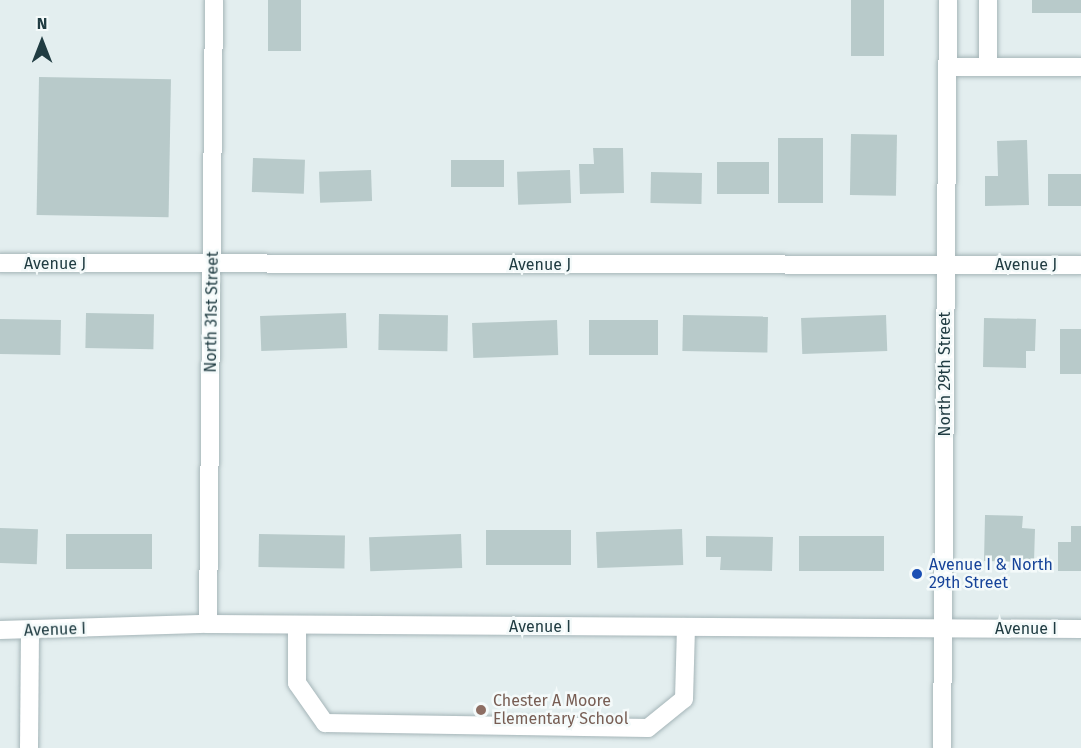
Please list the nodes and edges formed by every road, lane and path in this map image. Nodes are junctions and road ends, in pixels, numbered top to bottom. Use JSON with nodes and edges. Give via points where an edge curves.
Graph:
{"nodes":[{"id":1,"x":214,"y":0,"type":"edge"},
{"id":2,"x":948,"y":0,"type":"edge"},
{"id":3,"x":988,"y":0,"type":"edge"},
{"id":4,"x":948,"y":67,"type":"junction"},
{"id":5,"x":988,"y":67,"type":"junction"},
{"id":6,"x":1081,"y":68,"type":"edge"},
{"id":7,"x":0,"y":263,"type":"edge"},
{"id":8,"x":212,"y":265,"type":"junction"},
{"id":9,"x":1081,"y":265,"type":"edge"},
{"id":10,"x":946,"y":266,"type":"junction"},
{"id":11,"x":208,"y":624,"type":"junction"},
{"id":12,"x":297,"y":625,"type":"junction"},
{"id":13,"x":686,"y":627,"type":"junction"},
{"id":14,"x":944,"y":628,"type":"junction"},
{"id":15,"x":1081,"y":629,"type":"edge"},
{"id":16,"x":0,"y":630,"type":"edge"},
{"id":17,"x":30,"y":631,"type":"junction"},
{"id":18,"x":29,"y":748,"type":"edge"},
{"id":19,"x":942,"y":748,"type":"edge"}],
"edges":[{"from":1,"to":8,"type":"street","name":"North 31st Street"},
{"from":2,"to":4,"type":"street","name":"North 29th Street"},
{"from":3,"to":5,"type":"street"},
{"from":4,"to":5,"type":"street"},
{"from":4,"to":10,"type":"street","name":"North 29th Street"},
{"from":5,"to":6,"type":"street"},
{"from":7,"to":8,"type":"street","name":"Avenue J"},
{"from":8,"to":10,"type":"street","name":"Avenue J"},
{"from":8,"to":11,"type":"street","name":"North 31st Street"},
{"from":9,"to":10,"type":"street","name":"Avenue J"},
{"from":10,"to":14,"type":"street","name":"North 29th Street"},
{"from":11,"to":12,"type":"street","name":"Avenue I"},
{"from":11,"to":17,"type":"street","name":"Avenue I"},
{"from":12,"to":13,"type":"street","name":"Avenue I"},
{"from":12,"to":13,"type":"street","via":[[297,683],[325,723],[648,728],[684,699]]},
{"from":13,"to":14,"type":"street","name":"Avenue I"},
{"from":14,"to":15,"type":"street","name":"Avenue I"},
{"from":14,"to":19,"type":"street","name":"North 29th Street"},
{"from":16,"to":17,"type":"street","name":"Avenue I"},
{"from":17,"to":18,"type":"street"}]}
